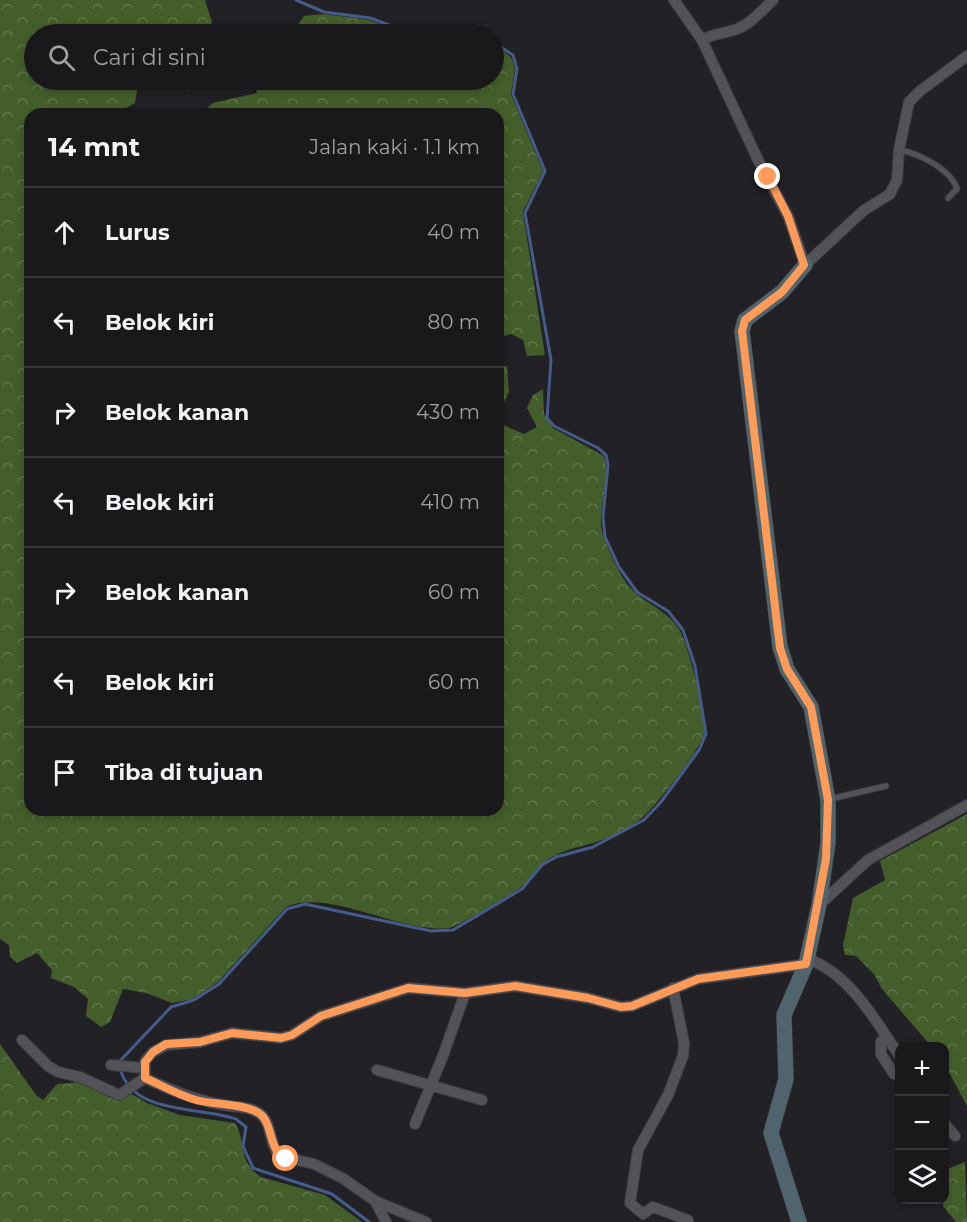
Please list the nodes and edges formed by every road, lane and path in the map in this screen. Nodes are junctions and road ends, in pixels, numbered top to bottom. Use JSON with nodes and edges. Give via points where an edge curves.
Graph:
{"nodes":[{"id":1,"x":674,"y":0,"type":"edge"},
{"id":2,"x":773,"y":0,"type":"edge"},
{"id":3,"x":702,"y":40,"type":"junction"},
{"id":4,"x":967,"y":56,"type":"edge"},
{"id":5,"x":899,"y":150,"type":"junction"},
{"id":6,"x":948,"y":198,"type":"dead end"},
{"id":7,"x":804,"y":265,"type":"junction"},
{"id":8,"x":886,"y":786,"type":"dead end"},
{"id":9,"x":828,"y":800,"type":"junction"},
{"id":10,"x":967,"y":805,"type":"edge"},
{"id":11,"x":819,"y":905,"type":"junction"},
{"id":12,"x":807,"y":962,"type":"junction"},
{"id":13,"x":673,"y":988,"type":"junction"},
{"id":14,"x":465,"y":993,"type":"junction"},
{"id":15,"x":886,"y":1037,"type":"junction"},
{"id":16,"x":22,"y":1040,"type":"dead end"},
{"id":17,"x":895,"y":1050,"type":"edge"},
{"id":18,"x":119,"y":1066,"type":"dead end"},
{"id":19,"x":377,"y":1070,"type":"dead end"},
{"id":20,"x":894,"y":1074,"type":"dead end"},
{"id":21,"x":141,"y":1077,"type":"junction"},
{"id":22,"x":430,"y":1083,"type":"junction"},
{"id":23,"x":482,"y":1100,"type":"dead end"},
{"id":24,"x":415,"y":1124,"type":"dead end"},
{"id":25,"x":949,"y":1128,"type":"edge"},
{"id":26,"x":955,"y":1136,"type":"dead end"},
{"id":27,"x":375,"y":1201,"type":"junction"},
{"id":28,"x":687,"y":1220,"type":"dead end"},
{"id":29,"x":386,"y":1222,"type":"edge"},
{"id":30,"x":426,"y":1222,"type":"edge"},
{"id":31,"x":799,"y":1222,"type":"edge"}],
"edges":[{"from":1,"to":3,"type":"street"},
{"from":2,"to":3,"type":"street","via":[[744,26]]},
{"from":3,"to":7,"type":"street","via":[[788,216]]},
{"from":4,"to":5,"type":"street","via":[[909,102]]},
{"from":5,"to":6,"type":"lane","via":[[914,153],[949,176],[957,189]]},
{"from":5,"to":7,"type":"street","via":[[897,180],[890,194],[863,211]]},
{"from":7,"to":9,"type":"street","via":[[782,292],[745,320],[742,331],[780,648],[787,669],[811,707]]},
{"from":8,"to":9,"type":"lane"},
{"from":9,"to":11,"type":"street","via":[[828,843]]},
{"from":10,"to":11,"type":"street","via":[[868,860]]},
{"from":11,"to":12,"type":"street"},
{"from":12,"to":13,"type":"street","via":[[698,979]]},
{"from":12,"to":15,"type":"street","via":[[838,976]]},
{"from":12,"to":31,"type":"street","via":[[784,1015],[786,1079],[771,1133]]},
{"from":13,"to":14,"type":"street","via":[[621,1007],[515,986]]},
{"from":13,"to":28,"type":"street","via":[[683,1056],[668,1095],[638,1150],[630,1203],[643,1214],[653,1207]]},
{"from":14,"to":21,"type":"street","via":[[408,988],[321,1016],[281,1038],[232,1033],[200,1042],[166,1044],[145,1062]]},
{"from":14,"to":22,"type":"street"},
{"from":15,"to":17,"type":"street"},
{"from":15,"to":20,"type":"street","via":[[881,1042],[881,1054]]},
{"from":16,"to":21,"type":"street","via":[[58,1072],[80,1077],[119,1095]]},
{"from":18,"to":21,"type":"street"},
{"from":19,"to":22,"type":"street"},
{"from":21,"to":27,"type":"street","via":[[195,1100],[256,1111],[265,1118],[272,1144],[280,1156],[314,1164]]},
{"from":22,"to":23,"type":"street"},
{"from":22,"to":24,"type":"street"},
{"from":25,"to":26,"type":"street"},
{"from":27,"to":29,"type":"street"},
{"from":27,"to":30,"type":"street"}]}
